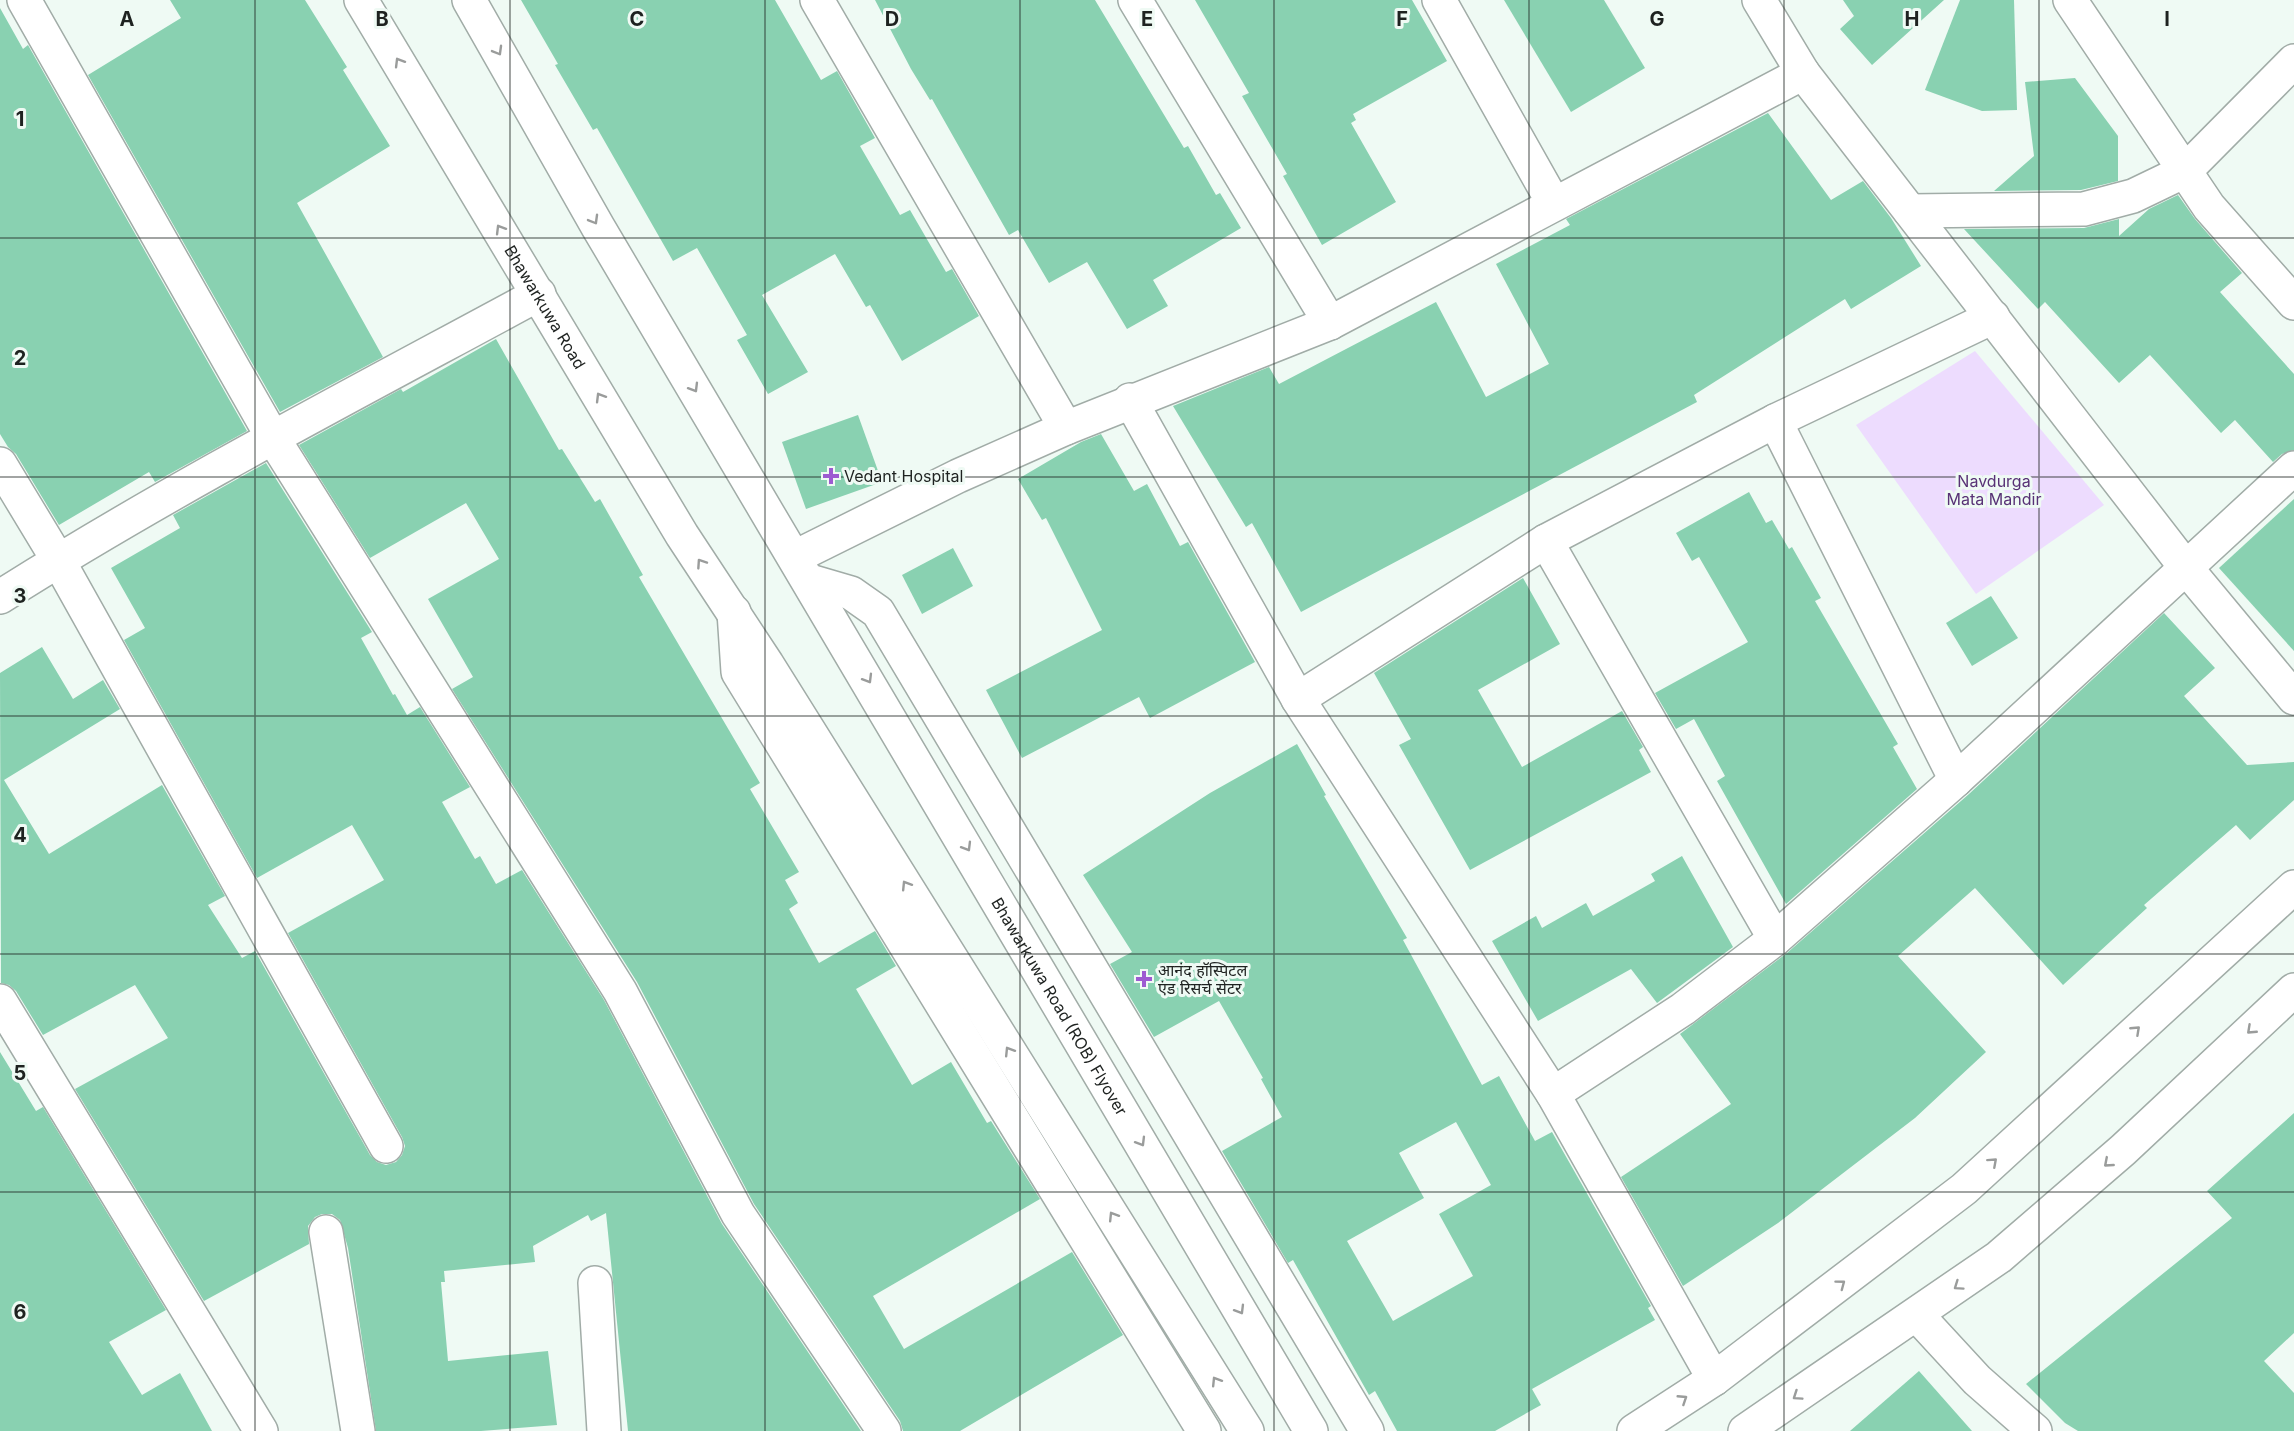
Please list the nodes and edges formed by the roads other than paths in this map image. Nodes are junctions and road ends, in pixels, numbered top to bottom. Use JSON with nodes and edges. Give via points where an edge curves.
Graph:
{"nodes":[{"id":1,"x":24,"y":0,"type":"edge"},
{"id":2,"x":361,"y":0,"type":"edge"},
{"id":3,"x":469,"y":0,"type":"edge"},
{"id":4,"x":817,"y":0,"type":"edge"},
{"id":5,"x":1135,"y":0,"type":"edge"},
{"id":6,"x":1439,"y":0,"type":"edge"},
{"id":7,"x":1759,"y":0,"type":"edge"},
{"id":8,"x":2070,"y":0,"type":"edge"},
{"id":9,"x":2294,"y":61,"type":"edge"},
{"id":10,"x":1803,"y":73,"type":"junction"},
{"id":11,"x":2185,"y":171,"type":"junction"},
{"id":12,"x":1554,"y":204,"type":"junction"},
{"id":13,"x":1910,"y":211,"type":"junction"},
{"id":14,"x":539,"y":294,"type":"junction"},
{"id":15,"x":2294,"y":303,"type":"edge"},
{"id":16,"x":1993,"y":317,"type":"junction"},
{"id":17,"x":1330,"y":323,"type":"junction"},
{"id":18,"x":1130,"y":400,"type":"junction"},
{"id":19,"x":1775,"y":421,"type":"junction"},
{"id":20,"x":1066,"y":428,"type":"junction"},
{"id":21,"x":273,"y":438,"type":"junction"},
{"id":22,"x":0,"y":464,"type":"edge"},
{"id":23,"x":2294,"y":468,"type":"edge"},
{"id":24,"x":1546,"y":541,"type":"junction"},
{"id":25,"x":58,"y":560,"type":"junction"},
{"id":26,"x":802,"y":569,"type":"junction"},
{"id":27,"x":2187,"y":569,"type":"junction"},
{"id":28,"x":0,"y":597,"type":"edge"},
{"id":29,"x":734,"y":612,"type":"junction"},
{"id":30,"x":2294,"y":698,"type":"edge"},
{"id":31,"x":1298,"y":699,"type":"junction"},
{"id":32,"x":1956,"y":780,"type":"junction"},
{"id":33,"x":2294,"y":887,"type":"edge"},
{"id":34,"x":1774,"y":939,"type":"junction"},
{"id":35,"x":2294,"y":990,"type":"edge"},
{"id":36,"x":0,"y":1001,"type":"edge"},
{"id":37,"x":1553,"y":1094,"type":"junction"},
{"id":38,"x":386,"y":1146,"type":"dead end"},
{"id":39,"x":326,"y":1232,"type":"dead end"},
{"id":40,"x":595,"y":1283,"type":"dead end"},
{"id":41,"x":1917,"y":1315,"type":"junction"},
{"id":42,"x":1714,"y":1379,"type":"junction"},
{"id":43,"x":261,"y":1431,"type":"edge"},
{"id":44,"x":358,"y":1431,"type":"edge"},
{"id":45,"x":604,"y":1431,"type":"edge"},
{"id":46,"x":884,"y":1431,"type":"edge"},
{"id":47,"x":1204,"y":1431,"type":"edge"},
{"id":48,"x":1247,"y":1431,"type":"edge"},
{"id":49,"x":1311,"y":1431,"type":"edge"},
{"id":50,"x":1367,"y":1431,"type":"edge"},
{"id":51,"x":1634,"y":1431,"type":"edge"},
{"id":52,"x":1745,"y":1431,"type":"edge"},
{"id":53,"x":2035,"y":1431,"type":"edge"}],
"edges":[{"from":1,"to":21,"type":"street"},
{"from":14,"to":2,"type":"street","name":"Bhawarkuwa Road","one_way":true},
{"from":3,"to":26,"type":"street","one_way":true,"via":[[598,227]]},
{"from":4,"to":20,"type":"street"},
{"from":5,"to":17,"type":"street"},
{"from":6,"to":12,"type":"street"},
{"from":7,"to":10,"type":"street"},
{"from":8,"to":11,"type":"street"},
{"from":9,"to":11,"type":"street"},
{"from":10,"to":12,"type":"street"},
{"from":10,"to":13,"type":"street"},
{"from":11,"to":13,"type":"street","via":[[2133,196],[2084,209]]},
{"from":11,"to":15,"type":"street","via":[[2209,207]]},
{"from":12,"to":17,"type":"street"},
{"from":13,"to":16,"type":"street"},
{"from":14,"to":21,"type":"street"},
{"from":29,"to":14,"type":"street","name":"Bhawarkuwa Road","one_way":true,"via":[[682,535]]},
{"from":16,"to":19,"type":"street"},
{"from":16,"to":27,"type":"street"},
{"from":17,"to":18,"type":"street"},
{"from":18,"to":20,"type":"street"},
{"from":18,"to":31,"type":"street"},
{"from":19,"to":24,"type":"street"},
{"from":19,"to":32,"type":"street"},
{"from":20,"to":26,"type":"street","via":[[958,476]]},
{"from":21,"to":25,"type":"street"},
{"from":21,"to":46,"type":"street","via":[[620,991],[738,1214]]},
{"from":22,"to":25,"type":"street"},
{"from":23,"to":27,"type":"street"},
{"from":24,"to":31,"type":"street"},
{"from":24,"to":34,"type":"street"},
{"from":25,"to":28,"type":"street"},
{"from":25,"to":38,"type":"street"},
{"from":26,"to":49,"type":"street","name":"Bhawarkuwa Road (ROB) Flyover","one_way":true},
{"from":26,"to":50,"type":"street","via":[[850,592],[878,612]]},
{"from":27,"to":30,"type":"street"},
{"from":27,"to":32,"type":"street"},
{"from":29,"to":47,"type":"street","via":[[738,672]]},
{"from":48,"to":29,"type":"street","one_way":true},
{"from":31,"to":37,"type":"street"},
{"from":32,"to":34,"type":"street"},
{"from":42,"to":33,"type":"street","one_way":true,"via":[[1964,1189]]},
{"from":34,"to":37,"type":"street","via":[[1683,1009]]},
{"from":35,"to":41,"type":"street","one_way":true,"via":[[2123,1150],[2000,1257]]},
{"from":36,"to":43,"type":"street"},
{"from":37,"to":42,"type":"street"},
{"from":39,"to":44,"type":"street"},
{"from":40,"to":45,"type":"street"},
{"from":41,"to":52,"type":"street","one_way":true},
{"from":41,"to":53,"type":"street","via":[[1977,1380]]},
{"from":51,"to":42,"type":"street","one_way":true}]}
